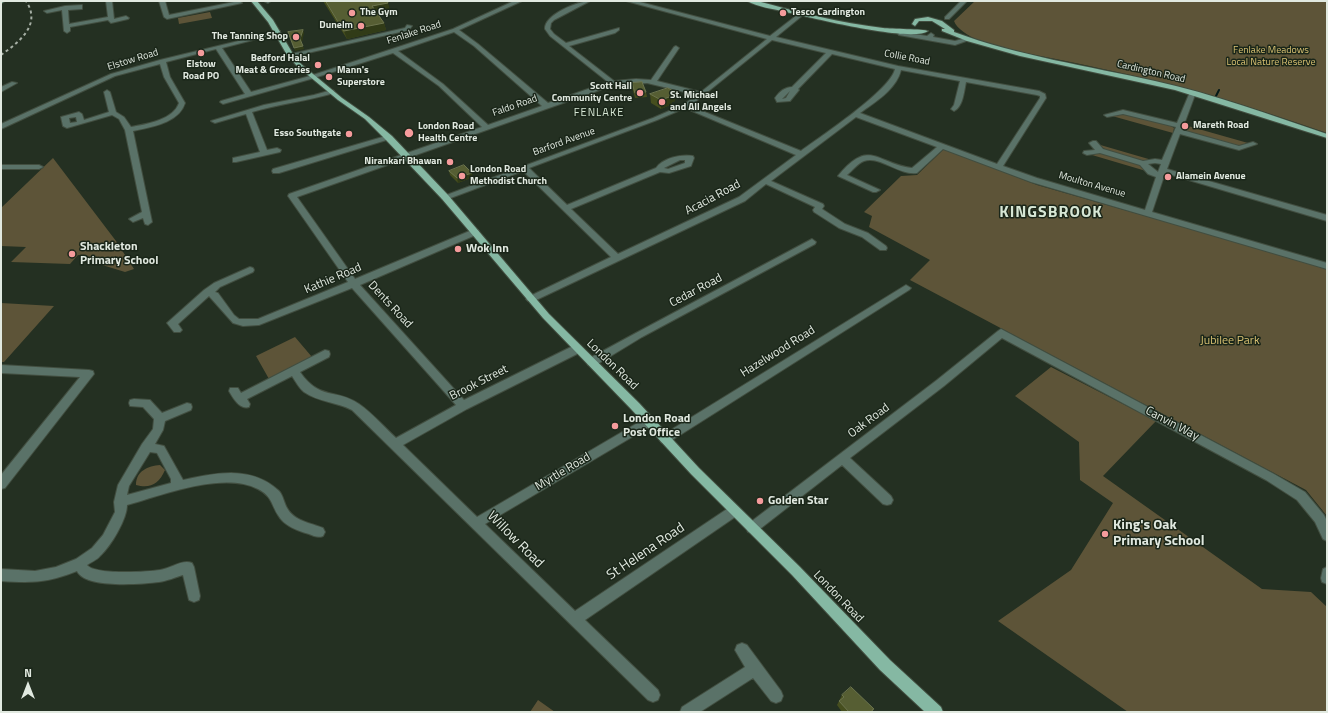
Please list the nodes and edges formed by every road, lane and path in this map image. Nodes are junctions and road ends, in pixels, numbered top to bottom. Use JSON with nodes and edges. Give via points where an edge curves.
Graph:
{"nodes":[{"id":1,"x":109,"y":1,"type":"edge"},
{"id":2,"x":162,"y":1,"type":"edge"},
{"id":3,"x":519,"y":1,"type":"edge"},
{"id":4,"x":587,"y":1,"type":"edge"},
{"id":5,"x":629,"y":1,"type":"edge"},
{"id":6,"x":750,"y":1,"type":"edge"},
{"id":7,"x":762,"y":1,"type":"edge"},
{"id":8,"x":964,"y":1,"type":"edge"},
{"id":9,"x":256,"y":3,"type":"edge"},
{"id":10,"x":239,"y":4,"type":"edge"},
{"id":11,"x":65,"y":8,"type":"junction"},
{"id":12,"x":80,"y":8,"type":"dead end"},
{"id":13,"x":47,"y":11,"type":"dead end"},
{"id":14,"x":801,"y":14,"type":"junction"},
{"id":15,"x":110,"y":18,"type":"junction"},
{"id":16,"x":126,"y":18,"type":"dead end"},
{"id":17,"x":915,"y":24,"type":"junction"},
{"id":18,"x":945,"y":24,"type":"junction"},
{"id":19,"x":409,"y":26,"type":"dead end"},
{"id":20,"x":617,"y":29,"type":"dead end"},
{"id":21,"x":455,"y":30,"type":"junction"},
{"id":22,"x":925,"y":31,"type":"junction"},
{"id":23,"x":278,"y":32,"type":"junction"},
{"id":24,"x":901,"y":34,"type":"dead end"},
{"id":25,"x":771,"y":38,"type":"junction"},
{"id":26,"x":966,"y":40,"type":"junction"},
{"id":27,"x":565,"y":45,"type":"junction"},
{"id":28,"x":218,"y":47,"type":"junction"},
{"id":29,"x":676,"y":48,"type":"dead end"},
{"id":30,"x":393,"y":50,"type":"junction"},
{"id":31,"x":831,"y":52,"type":"junction"},
{"id":32,"x":290,"y":54,"type":"junction"},
{"id":33,"x":162,"y":61,"type":"junction"},
{"id":34,"x":898,"y":68,"type":"junction"},
{"id":35,"x":312,"y":77,"type":"junction"},
{"id":36,"x":964,"y":79,"type":"junction"},
{"id":37,"x":654,"y":81,"type":"junction"},
{"id":38,"x":9,"y":83,"type":"edge"},
{"id":39,"x":613,"y":83,"type":"junction"},
{"id":40,"x":794,"y":89,"type":"dead end"},
{"id":41,"x":1,"y":90,"type":"edge"},
{"id":42,"x":106,"y":92,"type":"dead end"},
{"id":43,"x":332,"y":92,"type":"junction"},
{"id":44,"x":1193,"y":92,"type":"junction"},
{"id":45,"x":249,"y":94,"type":"junction"},
{"id":46,"x":702,"y":94,"type":"junction"},
{"id":47,"x":223,"y":102,"type":"dead end"},
{"id":48,"x":546,"y":106,"type":"junction"},
{"id":49,"x":685,"y":106,"type":"junction"},
{"id":50,"x":954,"y":109,"type":"dead end"},
{"id":51,"x":248,"y":112,"type":"junction"},
{"id":52,"x":113,"y":114,"type":"junction"},
{"id":53,"x":854,"y":114,"type":"junction"},
{"id":54,"x":1107,"y":115,"type":"dead end"},
{"id":55,"x":215,"y":121,"type":"dead end"},
{"id":56,"x":81,"y":122,"type":"dead end"},
{"id":57,"x":486,"y":126,"type":"junction"},
{"id":58,"x":1,"y":127,"type":"edge"},
{"id":59,"x":1178,"y":129,"type":"junction"},
{"id":60,"x":129,"y":130,"type":"junction"},
{"id":61,"x":1327,"y":136,"type":"edge"},
{"id":62,"x":389,"y":138,"type":"junction"},
{"id":63,"x":1093,"y":143,"type":"dead end"},
{"id":64,"x":1253,"y":144,"type":"dead end"},
{"id":65,"x":942,"y":146,"type":"junction"},
{"id":66,"x":277,"y":150,"type":"dead end"},
{"id":67,"x":1100,"y":151,"type":"junction"},
{"id":68,"x":264,"y":153,"type":"junction"},
{"id":69,"x":801,"y":154,"type":"junction"},
{"id":70,"x":1087,"y":154,"type":"dead end"},
{"id":71,"x":406,"y":156,"type":"junction"},
{"id":72,"x":236,"y":160,"type":"dead end"},
{"id":73,"x":1143,"y":163,"type":"junction"},
{"id":74,"x":999,"y":166,"type":"junction"},
{"id":75,"x":1,"y":167,"type":"edge"},
{"id":76,"x":39,"y":167,"type":"dead end"},
{"id":77,"x":524,"y":168,"type":"junction"},
{"id":78,"x":659,"y":170,"type":"dead end"},
{"id":79,"x":1162,"y":170,"type":"junction"},
{"id":80,"x":276,"y":171,"type":"dead end"},
{"id":81,"x":842,"y":176,"type":"junction"},
{"id":82,"x":765,"y":181,"type":"junction"},
{"id":83,"x":835,"y":182,"type":"dead end"},
{"id":84,"x":876,"y":190,"type":"dead end"},
{"id":85,"x":292,"y":196,"type":"joint"},
{"id":86,"x":445,"y":197,"type":"junction"},
{"id":87,"x":568,"y":208,"type":"junction"},
{"id":88,"x":1148,"y":212,"type":"junction"},
{"id":89,"x":1327,"y":218,"type":"edge"},
{"id":90,"x":133,"y":219,"type":"dead end"},
{"id":91,"x":475,"y":232,"type":"junction"},
{"id":92,"x":812,"y":242,"type":"dead end"},
{"id":93,"x":883,"y":248,"type":"dead end"},
{"id":94,"x":618,"y":258,"type":"junction"},
{"id":95,"x":1327,"y":266,"type":"edge"},
{"id":96,"x":250,"y":270,"type":"dead end"},
{"id":97,"x":353,"y":283,"type":"junction"},
{"id":98,"x":906,"y":288,"type":"dead end"},
{"id":99,"x":207,"y":292,"type":"junction"},
{"id":100,"x":531,"y":299,"type":"junction"},
{"id":101,"x":177,"y":330,"type":"dead end"},
{"id":102,"x":1001,"y":333,"type":"joint"},
{"id":103,"x":577,"y":349,"type":"junction"},
{"id":104,"x":325,"y":354,"type":"dead end"},
{"id":105,"x":592,"y":362,"type":"junction"},
{"id":106,"x":1,"y":369,"type":"edge"},
{"id":107,"x":294,"y":371,"type":"junction"},
{"id":108,"x":240,"y":398,"type":"dead end"},
{"id":109,"x":134,"y":403,"type":"dead end"},
{"id":110,"x":463,"y":406,"type":"junction"},
{"id":111,"x":187,"y":407,"type":"dead end"},
{"id":112,"x":160,"y":418,"type":"junction"},
{"id":113,"x":650,"y":421,"type":"junction"},
{"id":114,"x":665,"y":439,"type":"junction"},
{"id":115,"x":395,"y":444,"type":"junction"},
{"id":116,"x":146,"y":448,"type":"junction"},
{"id":117,"x":842,"y":458,"type":"junction"},
{"id":118,"x":1,"y":484,"type":"edge"},
{"id":119,"x":176,"y":486,"type":"junction"},
{"id":120,"x":887,"y":500,"type":"dead end"},
{"id":121,"x":120,"y":502,"type":"junction"},
{"id":122,"x":734,"y":511,"type":"junction"},
{"id":123,"x":477,"y":523,"type":"junction"},
{"id":124,"x":752,"y":528,"type":"junction"},
{"id":125,"x":319,"y":532,"type":"dead end"},
{"id":126,"x":1327,"y":535,"type":"edge"},
{"id":127,"x":80,"y":563,"type":"junction"},
{"id":128,"x":1327,"y":573,"type":"edge"},
{"id":129,"x":1,"y":575,"type":"edge"},
{"id":130,"x":1327,"y":578,"type":"edge"},
{"id":131,"x":194,"y":596,"type":"dead end"},
{"id":132,"x":574,"y":619,"type":"junction"},
{"id":133,"x":742,"y":650,"type":"dead end"},
{"id":134,"x":755,"y":669,"type":"junction"},
{"id":135,"x":653,"y":696,"type":"dead end"},
{"id":136,"x":776,"y":696,"type":"dead end"},
{"id":137,"x":687,"y":712,"type":"edge"},
{"id":138,"x":936,"y":712,"type":"edge"}],
"edges":[{"from":1,"to":15,"type":"street"},
{"from":2,"to":10,"type":"street","via":[[167,17]]},
{"from":3,"to":21,"type":"street","name":"Fenlake Road"},
{"from":4,"to":27,"type":"street","via":[[556,16],[547,25],[552,35]]},
{"from":5,"to":25,"type":"street","name":"Collie Road"},
{"from":6,"to":14,"type":"main road"},
{"from":7,"to":17,"type":"main road","via":[[869,24]]},
{"from":8,"to":18,"type":"street"},
{"from":9,"to":23,"type":"main road","name":"London Road"},
{"from":11,"to":12,"type":"street"},
{"from":11,"to":13,"type":"street"},
{"from":11,"to":15,"type":"street","via":[[67,29]]},
{"from":14,"to":22,"type":"main road","via":[[881,29]]},
{"from":14,"to":25,"type":"street","name":"Barford Avenue"},
{"from":15,"to":16,"type":"street","via":[[110,21]]},
{"from":17,"to":18,"type":"main road","name":"Cardington Road","via":[[917,20],[932,19]]},
{"from":17,"to":22,"type":"main road"},
{"from":18,"to":22,"type":"main road","via":[[932,32]]},
{"from":18,"to":26,"type":"main road","name":"Cardington Road"},
{"from":19,"to":32,"type":"street","via":[[407,29]]},
{"from":20,"to":27,"type":"street"},
{"from":21,"to":30,"type":"street","name":"Fenlake Road"},
{"from":21,"to":48,"type":"street"},
{"from":23,"to":28,"type":"street","name":"Elstow Road"},
{"from":23,"to":32,"type":"main road","name":"London Road"},
{"from":24,"to":26,"type":"street","name":"Cardington Road","via":[[955,43]]},
{"from":25,"to":31,"type":"street","name":"Collie Road"},
{"from":25,"to":46,"type":"street","name":"Barford Avenue"},
{"from":26,"to":44,"type":"main road","name":"Cardington Road","via":[[1007,52]]},
{"from":27,"to":39,"type":"street"},
{"from":28,"to":33,"type":"street","name":"Elstow Road"},
{"from":28,"to":45,"type":"street"},
{"from":29,"to":37,"type":"street"},
{"from":30,"to":35,"type":"street","name":"Fenlake Road"},
{"from":30,"to":57,"type":"street","via":[[441,85]]},
{"from":31,"to":34,"type":"street","name":"Collie Road"},
{"from":31,"to":40,"type":"street"},
{"from":32,"to":35,"type":"main road","name":"London Road"},
{"from":33,"to":58,"type":"street","name":"Elstow Road","via":[[106,78]]},
{"from":33,"to":60,"type":"street","via":[[182,106],[162,124]]},
{"from":34,"to":36,"type":"street","name":"Collie Road"},
{"from":34,"to":53,"type":"street","name":"Acacia Road","via":[[887,88]]},
{"from":35,"to":43,"type":"main road","name":"London Road"},
{"from":35,"to":45,"type":"street","name":"Fenlake Road"},
{"from":36,"to":50,"type":"street"},
{"from":36,"to":74,"type":"street","name":"Collie Road","via":[[1043,95]]},
{"from":37,"to":39,"type":"street","name":"Faldo Road"},
{"from":37,"to":46,"type":"street","name":"Faldo Road"},
{"from":38,"to":41,"type":"street"},
{"from":39,"to":48,"type":"street","name":"Faldo Road"},
{"from":42,"to":52,"type":"street"},
{"from":43,"to":51,"type":"street"},
{"from":43,"to":62,"type":"main road","name":"London Road"},
{"from":44,"to":59,"type":"street"},
{"from":44,"to":61,"type":"main road","name":"Cardington Road"},
{"from":45,"to":47,"type":"street","name":"Fenlake Road"},
{"from":46,"to":49,"type":"street","name":"Barford Avenue"},
{"from":48,"to":57,"type":"street","name":"Faldo Road"},
{"from":49,"to":69,"type":"street"},
{"from":49,"to":77,"type":"street","name":"Barford Avenue"},
{"from":51,"to":55,"type":"street"},
{"from":51,"to":68,"type":"street"},
{"from":52,"to":56,"type":"street"},
{"from":52,"to":60,"type":"street","via":[[122,118]]},
{"from":53,"to":65,"type":"street","name":"Moulton Avenue"},
{"from":53,"to":69,"type":"street","name":"Acacia Road"},
{"from":54,"to":59,"type":"street","via":[[1123,112]]},
{"from":57,"to":71,"type":"street","name":"Faldo Road"},
{"from":59,"to":64,"type":"street","via":[[1239,148]]},
{"from":59,"to":79,"type":"street"},
{"from":60,"to":90,"type":"street","via":[[146,218]]},
{"from":62,"to":71,"type":"main road","name":"London Road"},
{"from":62,"to":80,"type":"street"},
{"from":63,"to":67,"type":"street"},
{"from":65,"to":74,"type":"street","name":"Moulton Avenue"},
{"from":65,"to":81,"type":"street","via":[[914,171],[907,171],[872,158],[863,158]]},
{"from":66,"to":68,"type":"street"},
{"from":67,"to":70,"type":"street"},
{"from":67,"to":73,"type":"street"},
{"from":68,"to":72,"type":"street"},
{"from":69,"to":82,"type":"street","name":"Acacia Road"},
{"from":71,"to":85,"type":"street","name":"Faldo Road"},
{"from":71,"to":86,"type":"main road","name":"London Road"},
{"from":73,"to":79,"type":"street","via":[[1155,161]]},
{"from":73,"to":79,"type":"street","via":[[1150,172]]},
{"from":74,"to":88,"type":"street","name":"Moulton Avenue","via":[[1034,180]]},
{"from":75,"to":76,"type":"street"},
{"from":77,"to":86,"type":"street","name":"Barford Avenue"},
{"from":77,"to":87,"type":"street"},
{"from":78,"to":87,"type":"street"},
{"from":79,"to":88,"type":"street"},
{"from":79,"to":89,"type":"street"},
{"from":81,"to":83,"type":"street"},
{"from":81,"to":84,"type":"street"},
{"from":82,"to":93,"type":"street","via":[[820,206],[817,210],[842,226],[868,232]]},
{"from":82,"to":94,"type":"street","name":"Acacia Road","via":[[742,198]]},
{"from":85,"to":97,"type":"street","name":"Dents Road"},
{"from":86,"to":91,"type":"main road","name":"London Road"},
{"from":87,"to":94,"type":"street"},
{"from":88,"to":95,"type":"street","name":"Moulton Avenue"},
{"from":91,"to":97,"type":"street","name":"Kathie Road"},
{"from":91,"to":100,"type":"main road","name":"London Road"},
{"from":92,"to":105,"type":"street","name":"Cedar Road"},
{"from":94,"to":100,"type":"street","name":"Acacia Road"},
{"from":96,"to":99,"type":"street","via":[[225,280]]},
{"from":97,"to":99,"type":"street","name":"Kathie Road","via":[[270,319],[252,323],[236,321],[215,295]]},
{"from":97,"to":110,"type":"street","name":"Dents Road","via":[[405,338]]},
{"from":98,"to":114,"type":"street","name":"Hazelwood Road"},
{"from":99,"to":101,"type":"street","via":[[172,323]]},
{"from":100,"to":103,"type":"main road","name":"London Road"},
{"from":102,"to":117,"type":"street","name":"Oak Road","via":[[969,361]]},
{"from":102,"to":126,"type":"street","name":"Canvin Way","via":[[1295,492],[1320,519]]},
{"from":103,"to":105,"type":"main road","name":"London Road"},
{"from":103,"to":110,"type":"street","name":"Brook Street"},
{"from":104,"to":107,"type":"street"},
{"from":105,"to":113,"type":"main road","name":"London Road"},
{"from":106,"to":118,"type":"street","via":[[89,374]]},
{"from":107,"to":108,"type":"street"},
{"from":107,"to":115,"type":"street","name":"Willow Road","via":[[307,388],[319,395],[348,402],[356,407]]},
{"from":109,"to":112,"type":"street","via":[[146,403]]},
{"from":110,"to":115,"type":"street","name":"Brook Street"},
{"from":111,"to":112,"type":"street"},
{"from":112,"to":116,"type":"street","via":[[158,430]]},
{"from":113,"to":114,"type":"main road","name":"London Road"},
{"from":113,"to":123,"type":"street","name":"Myrtle Road"},
{"from":114,"to":122,"type":"main road","name":"London Road"},
{"from":115,"to":123,"type":"street","name":"Willow Road"},
{"from":116,"to":119,"type":"street","via":[[160,449],[177,479]]},
{"from":116,"to":121,"type":"street","via":[[124,485]]},
{"from":117,"to":120,"type":"street"},
{"from":117,"to":124,"type":"street","name":"Oak Road"},
{"from":119,"to":121,"type":"street"},
{"from":119,"to":125,"type":"street","via":[[215,478],[243,479],[263,486],[276,496],[283,513],[299,526]]},
{"from":121,"to":127,"type":"street","via":[[121,512],[107,539],[96,552]]},
{"from":122,"to":124,"type":"main road","name":"London Road"},
{"from":122,"to":132,"type":"street","name":"St Helena Road"},
{"from":123,"to":132,"type":"street","name":"Willow Road"},
{"from":124,"to":138,"type":"main road","name":"London Road","via":[[885,665]]},
{"from":127,"to":129,"type":"street","via":[[57,573],[35,577]]},
{"from":127,"to":131,"type":"street","via":[[84,571],[92,576],[123,578],[161,576],[188,568]]},
{"from":128,"to":130,"type":"street"},
{"from":132,"to":135,"type":"street","name":"Willow Road"},
{"from":133,"to":134,"type":"street"},
{"from":134,"to":136,"type":"street"},
{"from":134,"to":137,"type":"street"}]}
